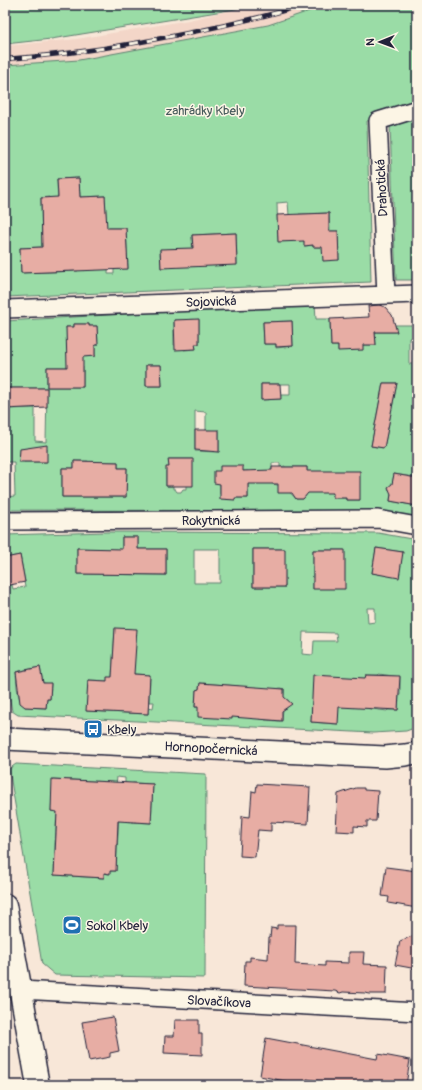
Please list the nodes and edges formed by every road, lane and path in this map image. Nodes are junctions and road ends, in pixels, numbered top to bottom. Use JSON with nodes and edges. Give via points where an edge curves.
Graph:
{"nodes":[{"id":1,"x":417,"y":109,"type":"edge"},
{"id":2,"x":417,"y":294,"type":"edge"},
{"id":3,"x":386,"y":295,"type":"junction"},
{"id":4,"x":5,"y":309,"type":"edge"},
{"id":5,"x":5,"y":521,"type":"edge"},
{"id":6,"x":417,"y":526,"type":"edge"},
{"id":7,"x":5,"y":739,"type":"edge"},
{"id":8,"x":417,"y":753,"type":"edge"},
{"id":9,"x":5,"y":905,"type":"edge"},
{"id":10,"x":21,"y":990,"type":"junction"},
{"id":11,"x":417,"y":1012,"type":"edge"},
{"id":12,"x":38,"y":1085,"type":"edge"}],
"edges":[{"from":1,"to":3,"type":"street","name":"Drahotická","via":[[378,121]]},
{"from":2,"to":3,"type":"street","name":"Sojovická"},
{"from":3,"to":4,"type":"street","name":"Sojovická"},
{"from":5,"to":6,"type":"street","name":"Rokytnická","via":[[378,520]]},
{"from":7,"to":8,"type":"street","name":"Hornopočernická","via":[[385,757]]},
{"from":9,"to":10,"type":"main road"},
{"from":10,"to":11,"type":"street","name":"Slovačíkova"},
{"from":10,"to":12,"type":"main road"}]}
